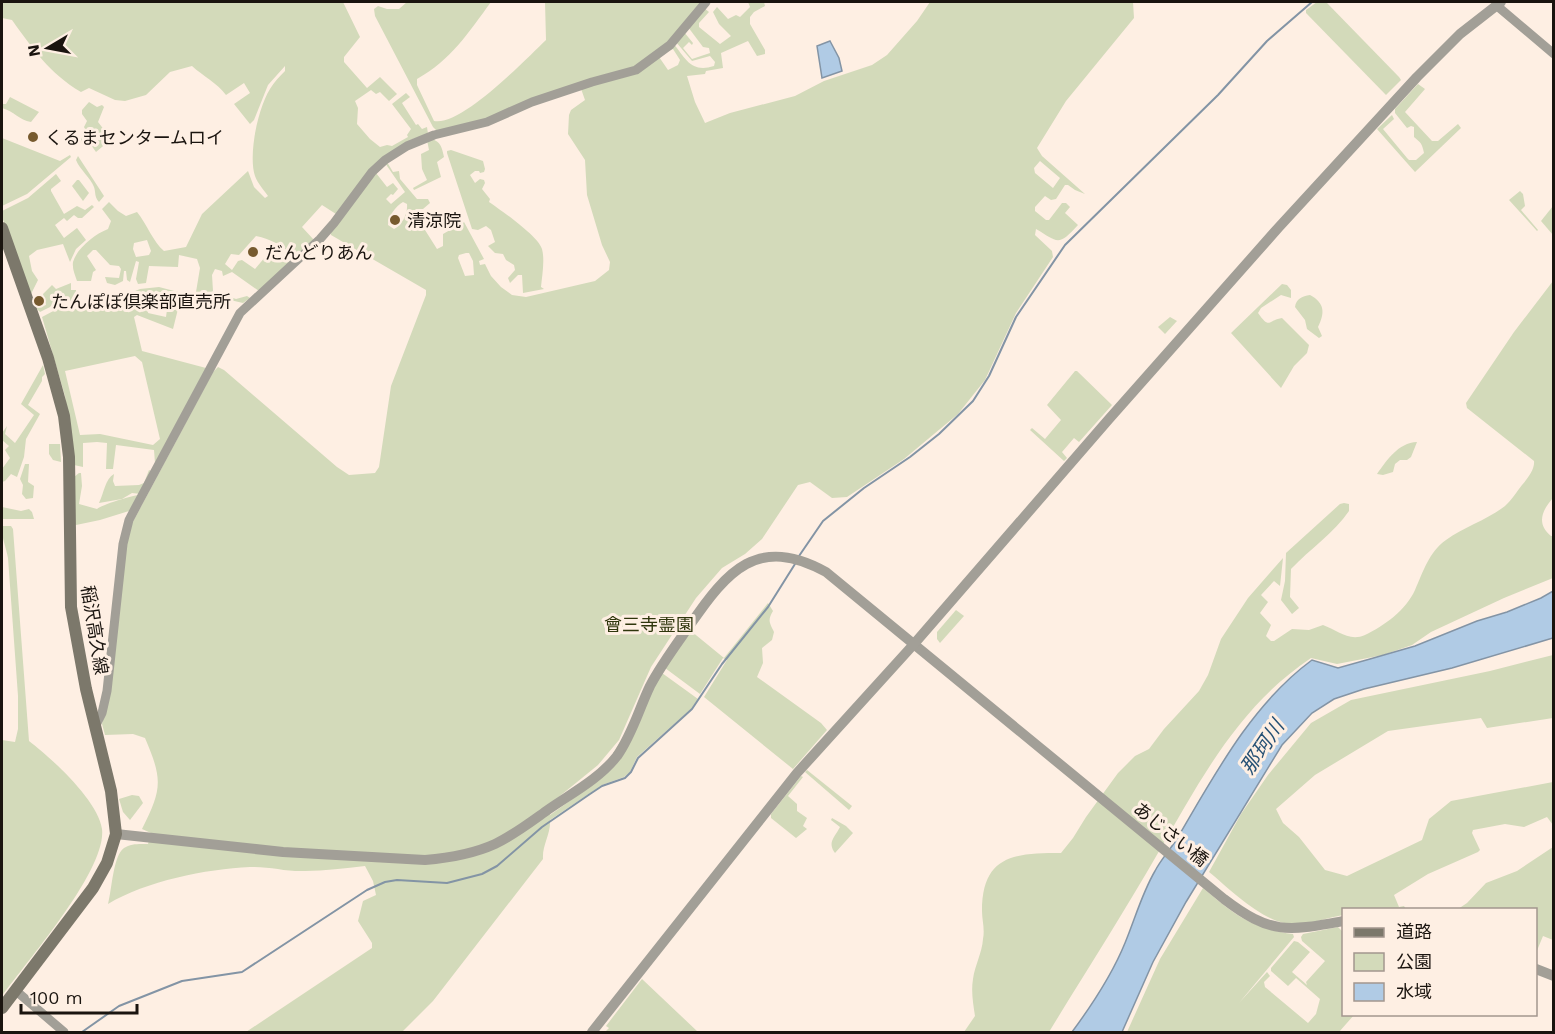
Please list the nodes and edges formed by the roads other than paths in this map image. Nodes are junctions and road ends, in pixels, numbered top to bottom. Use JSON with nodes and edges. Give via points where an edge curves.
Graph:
{"nodes":[{"id":1,"x":706,"y":2,"type":"edge"},
{"id":2,"x":1498,"y":3,"type":"edge"},
{"id":3,"x":1554,"y":54,"type":"edge"},
{"id":4,"x":2,"y":228,"type":"edge"},
{"id":5,"x":914,"y":644,"type":"junction"},
{"id":6,"x":95,"y":727,"type":"junction"},
{"id":7,"x":116,"y":834,"type":"junction"},
{"id":8,"x":1342,"y":921,"type":"edge"},
{"id":9,"x":1537,"y":969,"type":"edge"},
{"id":10,"x":1554,"y":976,"type":"edge"},
{"id":11,"x":15,"y":990,"type":"junction"},
{"id":12,"x":2,"y":1008,"type":"edge"},
{"id":13,"x":64,"y":1032,"type":"edge"},
{"id":14,"x":592,"y":1032,"type":"edge"}],
"edges":[{"from":1,"to":6,"type":"street","via":[[670,45],[636,70],[532,102],[487,122],[434,135],[397,152],[372,172],[320,238],[243,308],[129,520],[107,691]]},
{"from":2,"to":3,"type":"street"},
{"from":2,"to":5,"type":"street","via":[[1442,51],[1279,226]]},
{"from":4,"to":6,"type":"main road","name":"稲沢高久線","via":[[48,356],[64,416],[69,457],[71,607]]},
{"from":5,"to":7,"type":"street","name":"あじさい橋","via":[[813,565],[784,556],[756,560],[734,571],[707,600],[659,670],[624,745],[606,768],[495,844],[471,853],[425,860],[283,852]]},
{"from":5,"to":8,"type":"street","name":"あじさい橋","via":[[1224,899],[1257,921],[1276,928]]},
{"from":5,"to":14,"type":"street","via":[[797,773]]},
{"from":6,"to":7,"type":"main road","name":"稲沢高久線","via":[[111,791]]},
{"from":7,"to":11,"type":"main road","name":"稲沢高久線","via":[[107,863],[93,888]]},
{"from":9,"to":10,"type":"street"},
{"from":11,"to":12,"type":"main road","name":"稲沢高久線"},
{"from":11,"to":13,"type":"street"}]}
